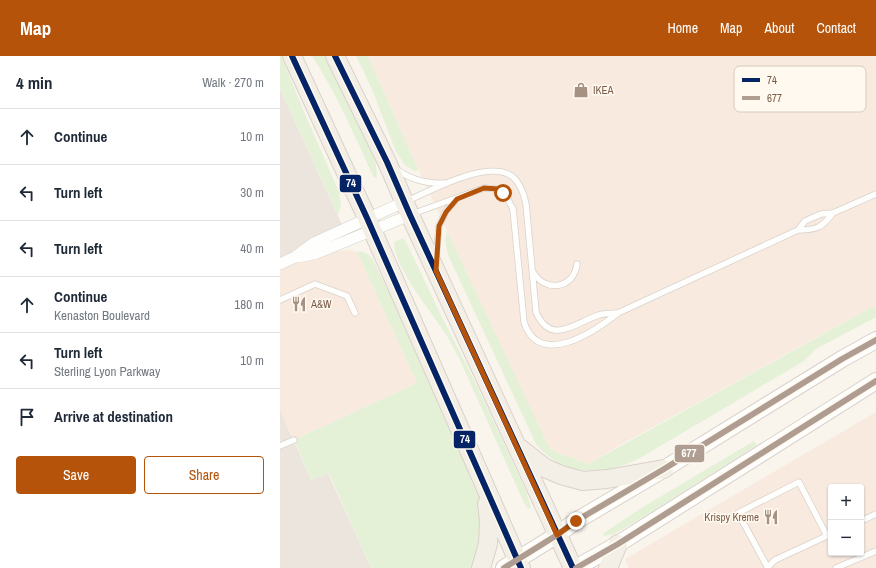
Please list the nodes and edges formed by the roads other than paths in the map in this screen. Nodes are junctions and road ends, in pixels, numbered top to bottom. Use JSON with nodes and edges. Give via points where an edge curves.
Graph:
{"nodes":[{"id":1,"x":292,"y":56,"type":"edge"},
{"id":2,"x":335,"y":56,"type":"edge"},
{"id":3,"x":387,"y":162,"type":"junction"},
{"id":4,"x":451,"y":182,"type":"junction"},
{"id":5,"x":876,"y":194,"type":"edge"},
{"id":6,"x":457,"y":199,"type":"junction"},
{"id":7,"x":407,"y":208,"type":"junction"},
{"id":8,"x":834,"y":213,"type":"junction"},
{"id":9,"x":370,"y":225,"type":"junction"},
{"id":10,"x":798,"y":230,"type":"junction"},
{"id":11,"x":280,"y":264,"type":"edge"},
{"id":12,"x":577,"y":264,"type":"dead end"},
{"id":13,"x":532,"y":270,"type":"junction"},
{"id":14,"x":436,"y":271,"type":"junction"},
{"id":15,"x":280,"y":300,"type":"edge"},
{"id":16,"x":355,"y":313,"type":"dead end"},
{"id":17,"x":618,"y":313,"type":"junction"},
{"id":18,"x":876,"y":340,"type":"edge"},
{"id":19,"x":876,"y":381,"type":"edge"},
{"id":20,"x":294,"y":440,"type":"dead end"},
{"id":21,"x":517,"y":445,"type":"junction"},
{"id":22,"x":280,"y":446,"type":"edge"},
{"id":23,"x":664,"y":469,"type":"junction"},
{"id":24,"x":485,"y":489,"type":"junction"},
{"id":25,"x":876,"y":514,"type":"edge"},
{"id":26,"x":863,"y":520,"type":"edge"},
{"id":27,"x":828,"y":533,"type":"edge"},
{"id":28,"x":557,"y":535,"type":"junction"},
{"id":29,"x":828,"y":535,"type":"edge"},
{"id":30,"x":618,"y":544,"type":"junction"},
{"id":31,"x":876,"y":551,"type":"edge"},
{"id":32,"x":514,"y":565,"type":"edge"},
{"id":33,"x":482,"y":568,"type":"edge"},
{"id":34,"x":574,"y":568,"type":"edge"},
{"id":35,"x":608,"y":568,"type":"edge"},
{"id":36,"x":768,"y":568,"type":"edge"},
{"id":37,"x":836,"y":568,"type":"edge"}],
"edges":[{"from":1,"to":9,"type":"main road"},
{"from":2,"to":3,"type":"main road"},
{"from":3,"to":4,"type":"lane","via":[[418,181],[433,184]]},
{"from":3,"to":7,"type":"main road"},
{"from":4,"to":7,"type":"lane"},
{"from":4,"to":13,"type":"lane","via":[[492,171],[504,172],[518,183],[526,204]]},
{"from":5,"to":8,"type":"lane"},
{"from":6,"to":7,"type":"lane"},
{"from":6,"to":14,"type":"lane","via":[[439,226]]},
{"from":6,"to":17,"type":"lane","via":[[484,188],[498,189],[507,198],[513,209],[524,322],[533,338],[552,345],[568,342],[600,327]]},
{"from":7,"to":9,"type":"street"},
{"from":7,"to":14,"type":"main road"},
{"from":8,"to":10,"type":"lane","via":[[821,214],[805,221]]},
{"from":8,"to":10,"type":"lane","via":[[826,223],[811,230]]},
{"from":9,"to":11,"type":"street","via":[[317,253],[295,257]]},
{"from":9,"to":24,"type":"main road"},
{"from":10,"to":17,"type":"lane"},
{"from":12,"to":13,"type":"lane","via":[[572,278],[558,285],[542,282]]},
{"from":13,"to":17,"type":"lane","via":[[536,312],[543,324],[552,330],[568,329],[600,314]]},
{"from":14,"to":21,"type":"main road"},
{"from":15,"to":16,"type":"lane","via":[[315,284],[347,296]]},
{"from":18,"to":23,"type":"main road"},
{"from":19,"to":30,"type":"main road"},
{"from":20,"to":22,"type":"lane"},
{"from":21,"to":23,"type":"main road","via":[[532,460],[545,468],[583,481]]},
{"from":21,"to":28,"type":"main road"},
{"from":23,"to":28,"type":"main road"},
{"from":24,"to":32,"type":"main road"},
{"from":24,"to":33,"type":"main road","via":[[489,520],[488,544]]},
{"from":25,"to":26,"type":"lane"},
{"from":27,"to":36,"type":"lane","via":[[799,482],[738,513]]},
{"from":28,"to":32,"type":"main road"},
{"from":28,"to":34,"type":"main road"},
{"from":29,"to":36,"type":"lane","via":[[775,560]]},
{"from":30,"to":34,"type":"main road"},
{"from":30,"to":35,"type":"main road"},
{"from":31,"to":37,"type":"lane"}]}
